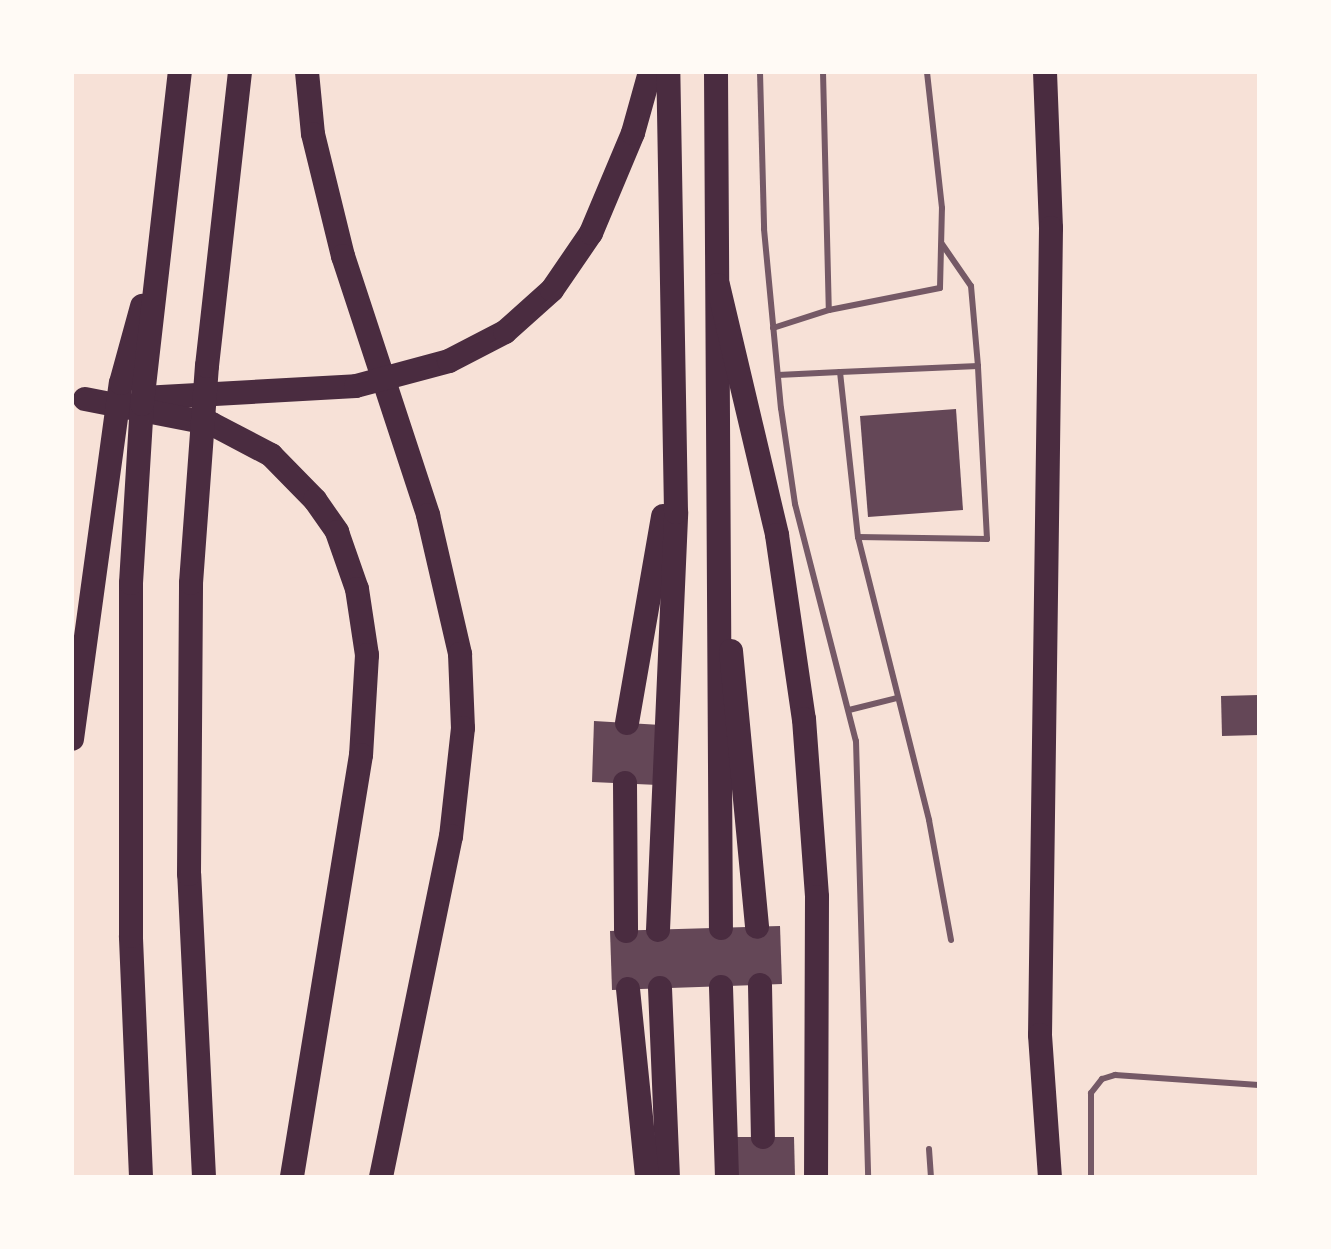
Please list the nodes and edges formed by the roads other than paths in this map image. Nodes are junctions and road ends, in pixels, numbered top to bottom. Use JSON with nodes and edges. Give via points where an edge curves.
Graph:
{"nodes":[{"id":1,"x":180,"y":72,"type":"edge"},
{"id":2,"x":240,"y":72,"type":"edge"},
{"id":3,"x":307,"y":72,"type":"edge"},
{"id":4,"x":650,"y":72,"type":"edge"},
{"id":5,"x":668,"y":72,"type":"edge"},
{"id":6,"x":716,"y":72,"type":"edge"},
{"id":7,"x":760,"y":72,"type":"edge"},
{"id":8,"x":823,"y":72,"type":"edge"},
{"id":9,"x":927,"y":72,"type":"edge"},
{"id":10,"x":1045,"y":72,"type":"edge"},
{"id":11,"x":942,"y":243,"type":"junction"},
{"id":12,"x":155,"y":275,"type":"junction"},
{"id":13,"x":718,"y":285,"type":"junction"},
{"id":14,"x":829,"y":310,"type":"junction"},
{"id":15,"x":773,"y":328,"type":"junction"},
{"id":16,"x":978,"y":366,"type":"junction"},
{"id":17,"x":840,"y":372,"type":"junction"},
{"id":18,"x":778,"y":375,"type":"junction"},
{"id":19,"x":78,"y":400,"type":"edge"},
{"id":20,"x":676,"y":411,"type":"junction"},
{"id":21,"x":858,"y":537,"type":"junction"},
{"id":22,"x":719,"y":570,"type":"junction"},
{"id":23,"x":897,"y":698,"type":"junction"},
{"id":24,"x":849,"y":710,"type":"junction"},
{"id":25,"x":627,"y":723,"type":"dead end"},
{"id":26,"x":72,"y":739,"type":"edge"},
{"id":27,"x":625,"y":783,"type":"dead end"},
{"id":28,"x":757,"y":927,"type":"dead end"},
{"id":29,"x":721,"y":928,"type":"dead end"},
{"id":30,"x":658,"y":930,"type":"dead end"},
{"id":31,"x":626,"y":931,"type":"dead end"},
{"id":32,"x":951,"y":940,"type":"dead end"},
{"id":33,"x":760,"y":985,"type":"dead end"},
{"id":34,"x":721,"y":987,"type":"dead end"},
{"id":35,"x":660,"y":988,"type":"dead end"},
{"id":36,"x":628,"y":989,"type":"dead end"},
{"id":37,"x":1259,"y":1085,"type":"edge"},
{"id":38,"x":763,"y":1137,"type":"dead end"},
{"id":39,"x":929,"y":1149,"type":"dead end"},
{"id":40,"x":141,"y":1177,"type":"edge"},
{"id":41,"x":204,"y":1177,"type":"edge"},
{"id":42,"x":292,"y":1177,"type":"edge"},
{"id":43,"x":381,"y":1177,"type":"edge"},
{"id":44,"x":647,"y":1177,"type":"edge"},
{"id":45,"x":668,"y":1177,"type":"edge"},
{"id":46,"x":727,"y":1177,"type":"edge"},
{"id":47,"x":816,"y":1177,"type":"edge"},
{"id":48,"x":868,"y":1177,"type":"edge"},
{"id":49,"x":931,"y":1177,"type":"edge"},
{"id":50,"x":1050,"y":1177,"type":"edge"},
{"id":51,"x":1091,"y":1177,"type":"edge"}],
"edges":[{"from":1,"to":12,"type":"highway"},
{"from":2,"to":41,"type":"highway","via":[[219,241],[191,583],[189,874]]},
{"from":3,"to":43,"type":"highway","via":[[313,134],[343,256],[428,515],[460,654],[463,728],[436,925]]},
{"from":4,"to":19,"type":"highway","via":[[609,196],[573,264],[528,313],[480,346],[449,361],[356,386],[278,394]]},
{"from":5,"to":20,"type":"highway"},
{"from":6,"to":13,"type":"highway"},
{"from":7,"to":15,"type":"lane"},
{"from":8,"to":14,"type":"lane"},
{"from":9,"to":11,"type":"lane","via":[[937,133]]},
{"from":10,"to":50,"type":"highway","via":[[1051,259],[1040,1035]]},
{"from":11,"to":14,"type":"lane","via":[[940,288]]},
{"from":11,"to":16,"type":"lane","via":[[971,286]]},
{"from":12,"to":26,"type":"highway","via":[[121,383]]},
{"from":12,"to":40,"type":"highway","via":[[131,583],[131,936]]},
{"from":13,"to":22,"type":"highway"},
{"from":13,"to":47,"type":"highway","via":[[777,535],[804,719],[817,897]]},
{"from":14,"to":15,"type":"lane"},
{"from":15,"to":18,"type":"lane"},
{"from":16,"to":17,"type":"lane"},
{"from":16,"to":21,"type":"lane","via":[[987,539]]},
{"from":17,"to":18,"type":"lane"},
{"from":17,"to":21,"type":"lane"},
{"from":18,"to":24,"type":"lane","via":[[795,504]]},
{"from":19,"to":42,"type":"highway","via":[[212,424],[271,455],[315,500],[337,532],[357,589],[367,655],[361,755]]},
{"from":20,"to":25,"type":"highway"},
{"from":20,"to":30,"type":"highway"},
{"from":21,"to":23,"type":"lane"},
{"from":22,"to":28,"type":"highway","via":[[747,777]]},
{"from":22,"to":29,"type":"highway"},
{"from":23,"to":24,"type":"lane"},
{"from":23,"to":32,"type":"lane","via":[[929,820]]},
{"from":24,"to":48,"type":"lane","via":[[859,779]]},
{"from":27,"to":31,"type":"highway"},
{"from":33,"to":38,"type":"highway"},
{"from":34,"to":46,"type":"highway"},
{"from":35,"to":45,"type":"highway"},
{"from":36,"to":44,"type":"highway"},
{"from":37,"to":51,"type":"lane","via":[[1115,1075],[1102,1079],[1091,1093]]},
{"from":39,"to":49,"type":"lane"}]}
